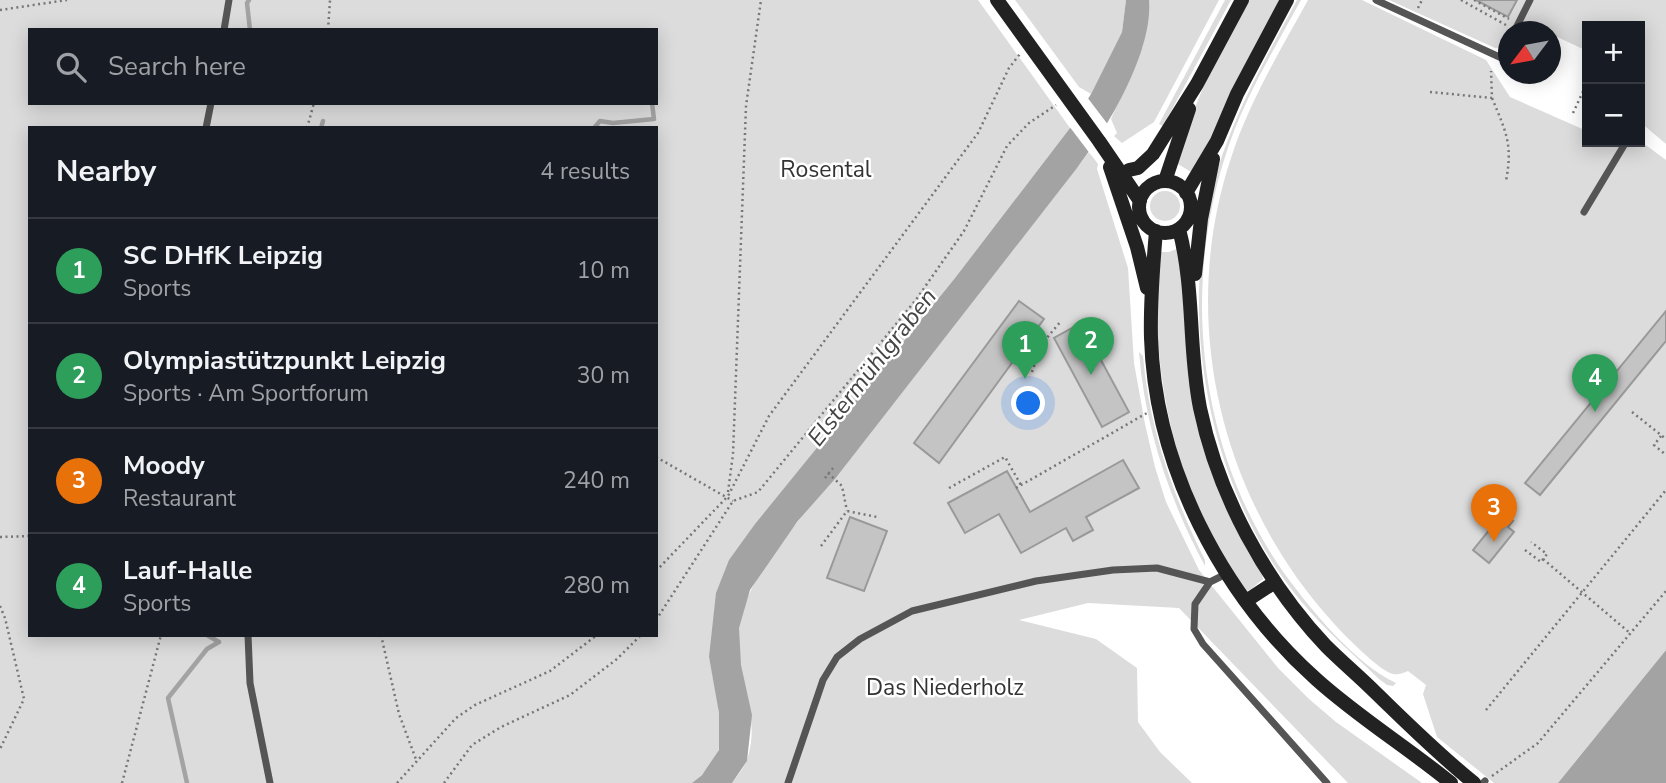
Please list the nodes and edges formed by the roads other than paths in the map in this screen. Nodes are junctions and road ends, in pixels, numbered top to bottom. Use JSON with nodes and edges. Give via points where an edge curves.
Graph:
{"nodes":[{"id":1,"x":229,"y":0,"type":"edge"},
{"id":2,"x":997,"y":0,"type":"edge"},
{"id":3,"x":1242,"y":0,"type":"edge"},
{"id":4,"x":1287,"y":0,"type":"edge"},
{"id":5,"x":1376,"y":0,"type":"edge"},
{"id":6,"x":1528,"y":3,"type":"edge"},
{"id":7,"x":1520,"y":21,"type":"edge"},
{"id":8,"x":224,"y":28,"type":"edge"},
{"id":9,"x":1498,"y":56,"type":"edge"},
{"id":10,"x":1197,"y":84,"type":"junction"},
{"id":11,"x":211,"y":105,"type":"edge"},
{"id":12,"x":206,"y":126,"type":"edge"},
{"id":13,"x":1100,"y":141,"type":"junction"},
{"id":14,"x":1217,"y":141,"type":"junction"},
{"id":15,"x":1623,"y":147,"type":"edge"},
{"id":16,"x":1129,"y":170,"type":"junction"},
{"id":17,"x":1165,"y":181,"type":"junction"},
{"id":18,"x":1150,"y":186,"type":"junction"},
{"id":19,"x":1186,"y":193,"type":"junction"},
{"id":20,"x":1140,"y":201,"type":"junction"},
{"id":21,"x":1584,"y":212,"type":"dead end"},
{"id":22,"x":1179,"y":229,"type":"junction"},
{"id":23,"x":1156,"y":231,"type":"junction"},
{"id":24,"x":1192,"y":312,"type":"junction"},
{"id":25,"x":1151,"y":335,"type":"junction"},
{"id":26,"x":1226,"y":574,"type":"junction"},
{"id":27,"x":1209,"y":582,"type":"junction"},
{"id":28,"x":1275,"y":582,"type":"junction"},
{"id":29,"x":1247,"y":601,"type":"junction"},
{"id":30,"x":248,"y":637,"type":"edge"},
{"id":31,"x":1382,"y":717,"type":"junction"},
{"id":32,"x":1473,"y":781,"type":"edge"},
{"id":33,"x":270,"y":783,"type":"edge"},
{"id":34,"x":788,"y":783,"type":"edge"},
{"id":35,"x":1327,"y":783,"type":"edge"},
{"id":36,"x":1451,"y":783,"type":"edge"}],
"edges":[{"from":1,"to":8,"type":"lane"},
{"from":2,"to":13,"type":"main road"},
{"from":3,"to":10,"type":"main road"},
{"from":4,"to":14,"type":"main road"},
{"from":5,"to":9,"type":"lane"},
{"from":6,"to":7,"type":"lane"},
{"from":10,"to":16,"type":"main road","via":[[1153,154]]},
{"from":10,"to":17,"type":"main road"},
{"from":11,"to":12,"type":"lane"},
{"from":13,"to":16,"type":"main road"},
{"from":13,"to":20,"type":"main road"},
{"from":13,"to":25,"type":"main road","via":[[1144,269]]},
{"from":14,"to":19,"type":"main road"},
{"from":14,"to":24,"type":"main road","via":[[1201,219]]},
{"from":15,"to":21,"type":"lane"},
{"from":16,"to":18,"type":"main road"},
{"from":17,"to":18,"type":"main road"},
{"from":17,"to":19,"type":"main road"},
{"from":18,"to":20,"type":"main road"},
{"from":19,"to":22,"type":"main road","via":[[1191,208]]},
{"from":20,"to":23,"type":"main road","via":[[1144,223]]},
{"from":22,"to":23,"type":"main road"},
{"from":22,"to":24,"type":"main road"},
{"from":23,"to":25,"type":"main road"},
{"from":24,"to":28,"type":"main road","via":[[1200,409],[1215,461],[1236,513]]},
{"from":25,"to":26,"type":"main road","via":[[1165,432],[1201,530]]},
{"from":26,"to":27,"type":"lane"},
{"from":26,"to":29,"type":"main road"},
{"from":27,"to":34,"type":"lane","via":[[1157,568],[1114,570],[1037,581],[912,611],[837,657],[823,680]]},
{"from":27,"to":35,"type":"lane","via":[[1195,604],[1195,629],[1203,644]]},
{"from":28,"to":29,"type":"main road"},
{"from":28,"to":31,"type":"main road","via":[[1325,645],[1378,695]]},
{"from":29,"to":31,"type":"main road","via":[[1314,677]]},
{"from":30,"to":33,"type":"lane","via":[[250,683]]},
{"from":31,"to":32,"type":"main road","via":[[1423,741]]},
{"from":31,"to":36,"type":"main road"}]}
